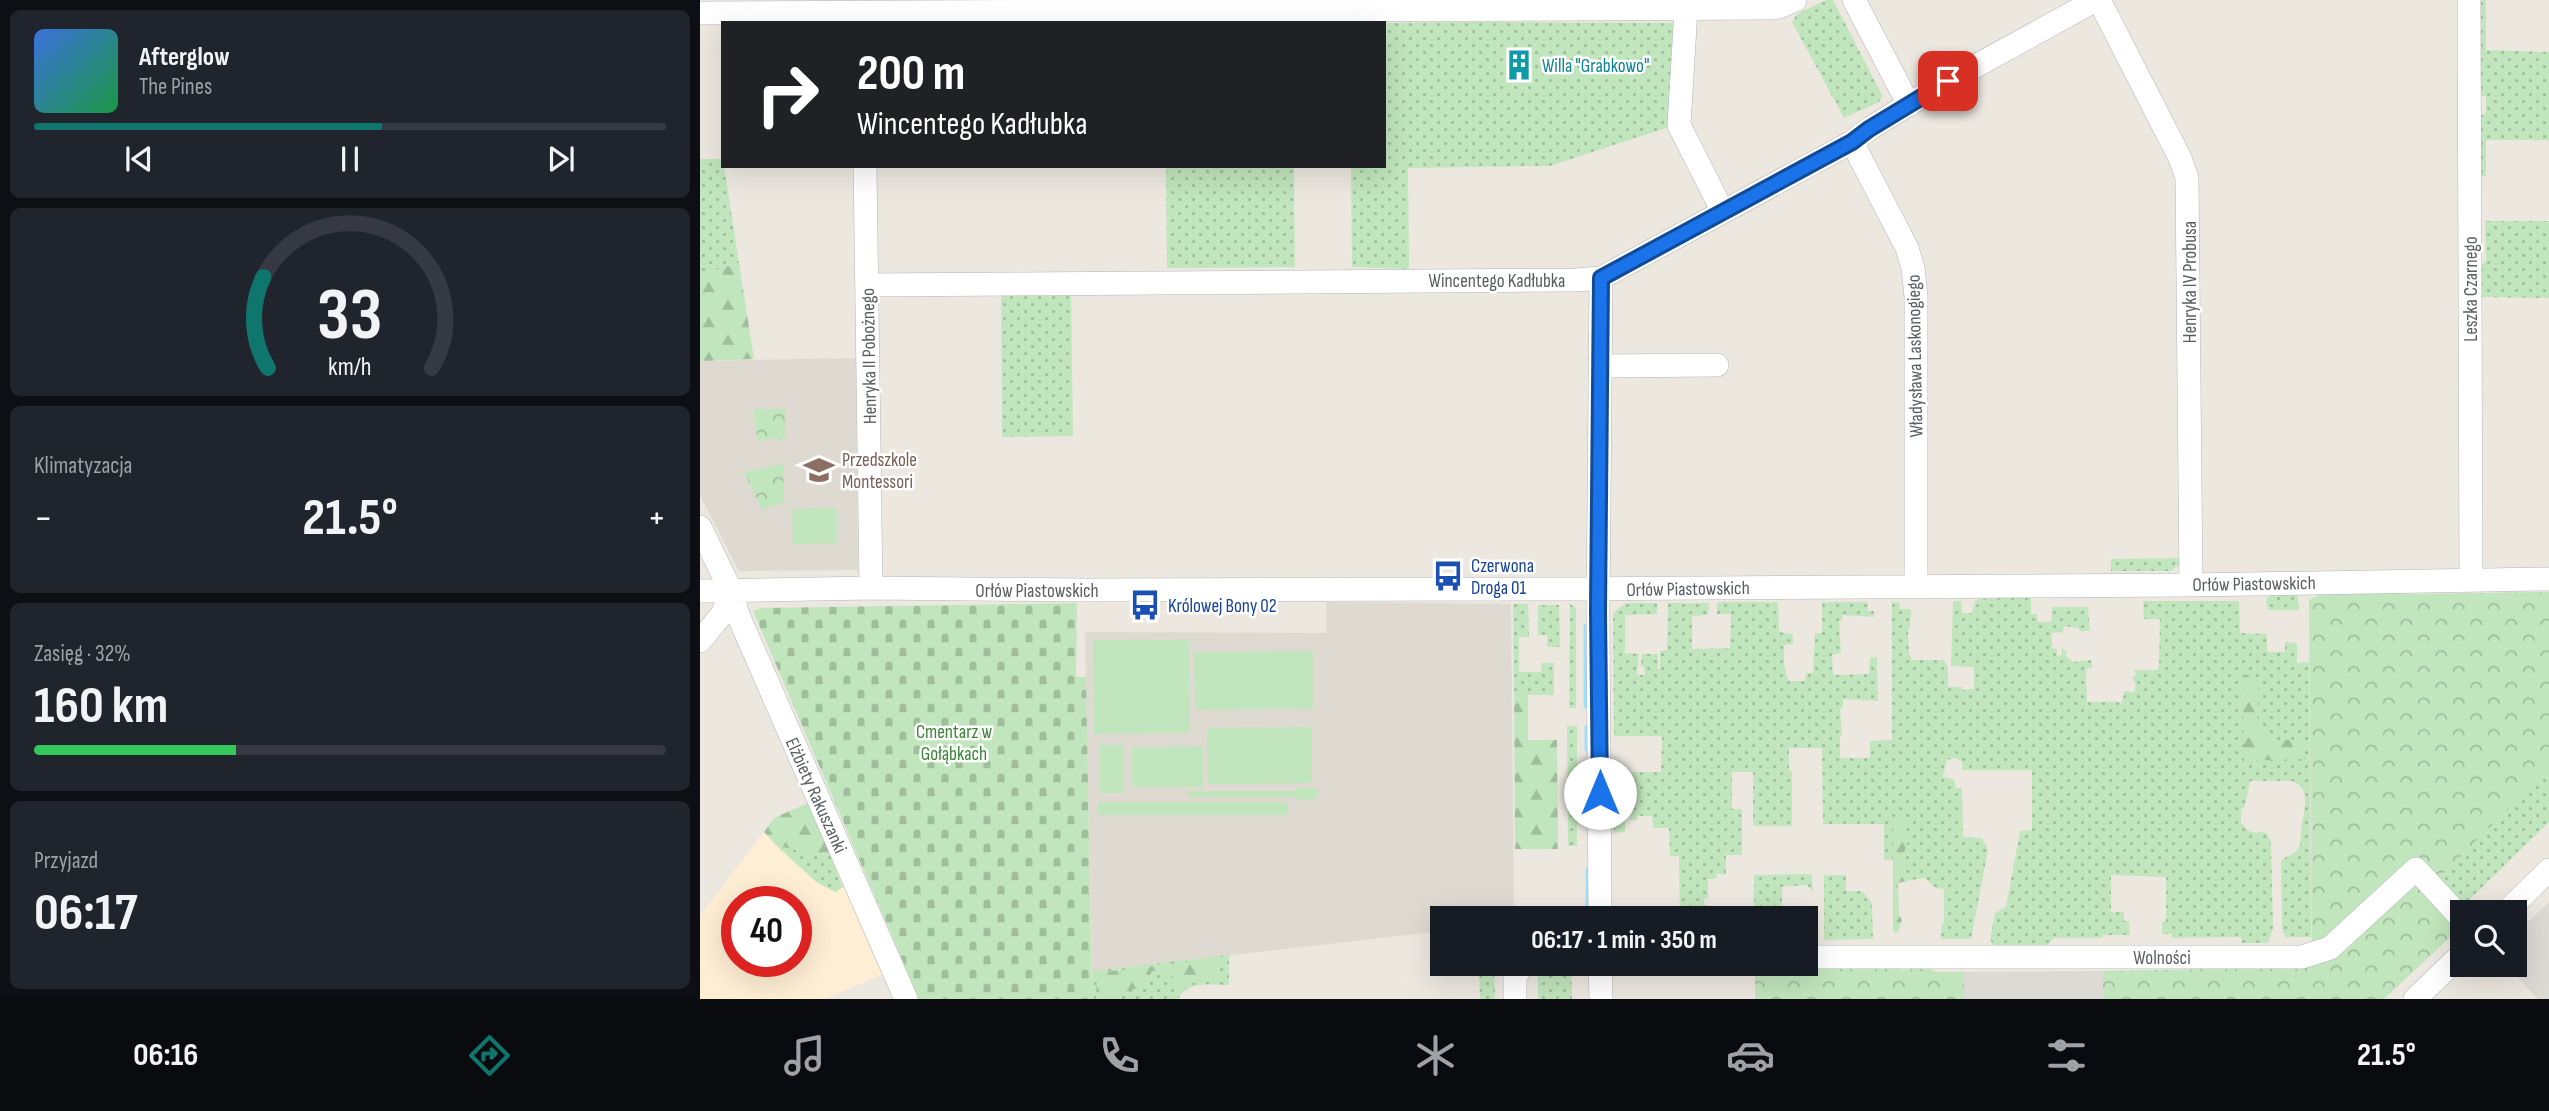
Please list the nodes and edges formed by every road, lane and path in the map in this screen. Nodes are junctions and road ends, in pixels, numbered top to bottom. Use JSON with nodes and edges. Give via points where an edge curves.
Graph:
{"nodes":[{"id":1,"x":1795,"y":0,"type":"edge"},
{"id":2,"x":1854,"y":0,"type":"edge"},
{"id":3,"x":2097,"y":0,"type":"edge"},
{"id":4,"x":2469,"y":0,"type":"edge"},
{"id":5,"x":1686,"y":9,"type":"junction"},
{"id":6,"x":863,"y":12,"type":"edge"},
{"id":7,"x":700,"y":13,"type":"edge"},
{"id":8,"x":1909,"y":104,"type":"junction"},
{"id":9,"x":1852,"y":142,"type":"junction"},
{"id":10,"x":865,"y":168,"type":"edge"},
{"id":11,"x":1722,"y":211,"type":"junction"},
{"id":12,"x":1601,"y":278,"type":"junction"},
{"id":13,"x":867,"y":285,"type":"junction"},
{"id":14,"x":1717,"y":365,"type":"dead end"},
{"id":15,"x":1600,"y":366,"type":"junction"},
{"id":16,"x":700,"y":527,"type":"edge"},
{"id":17,"x":2472,"y":579,"type":"junction"},
{"id":18,"x":2549,"y":579,"type":"edge"},
{"id":19,"x":1916,"y":585,"type":"junction"},
{"id":20,"x":2191,"y":585,"type":"junction"},
{"id":21,"x":871,"y":588,"type":"junction"},
{"id":22,"x":1599,"y":589,"type":"junction"},
{"id":23,"x":700,"y":591,"type":"edge"},
{"id":24,"x":731,"y":591,"type":"junction"},
{"id":25,"x":700,"y":641,"type":"edge"},
{"id":26,"x":2549,"y":870,"type":"edge"},
{"id":27,"x":2518,"y":900,"type":"edge"},
{"id":28,"x":1600,"y":906,"type":"edge"},
{"id":29,"x":2450,"y":906,"type":"edge"},
{"id":30,"x":1818,"y":957,"type":"edge"},
{"id":31,"x":2450,"y":965,"type":"edge"},
{"id":32,"x":1516,"y":976,"type":"edge"},
{"id":33,"x":1600,"y":976,"type":"edge"},
{"id":34,"x":906,"y":999,"type":"edge"},
{"id":35,"x":1515,"y":999,"type":"edge"},
{"id":36,"x":1601,"y":999,"type":"edge"},
{"id":37,"x":2415,"y":999,"type":"edge"}],
"edges":[{"from":1,"to":5,"type":"street","via":[[1769,8]]},
{"from":2,"to":8,"type":"street"},
{"from":3,"to":8,"type":"street","name":"Wincentego Kadłubka"},
{"from":3,"to":20,"type":"street","name":"Henryka IV Probusa","via":[[2187,178]]},
{"from":4,"to":17,"type":"street","name":"Leszka Czarnego"},
{"from":5,"to":6,"type":"street"},
{"from":5,"to":11,"type":"street","via":[[1679,125]]},
{"from":6,"to":7,"type":"street"},
{"from":8,"to":9,"type":"street","name":"Wincentego Kadłubka"},
{"from":9,"to":11,"type":"street","name":"Wincentego Kadłubka"},
{"from":9,"to":19,"type":"street","name":"Władysława Laskonogiego","via":[[1900,231],[1913,268]]},
{"from":10,"to":13,"type":"street","name":"Henryka II Pobożnego"},
{"from":11,"to":12,"type":"street","name":"Wincentego Kadłubka"},
{"from":12,"to":13,"type":"street","name":"Wincentego Kadłubka"},
{"from":12,"to":15,"type":"street"},
{"from":13,"to":21,"type":"street","name":"Henryka II Pobożnego"},
{"from":14,"to":15,"type":"street"},
{"from":15,"to":22,"type":"street"},
{"from":16,"to":24,"type":"street","name":"Elżbiety Rakuszanki"},
{"from":17,"to":18,"type":"street","name":"Orłów Piastowskich"},
{"from":17,"to":20,"type":"street","name":"Orłów Piastowskich"},
{"from":19,"to":20,"type":"street","name":"Orłów Piastowskich"},
{"from":19,"to":22,"type":"street","name":"Orłów Piastowskich"},
{"from":21,"to":22,"type":"street","name":"Orłów Piastowskich"},
{"from":21,"to":24,"type":"street","name":"Orłów Piastowskich"},
{"from":22,"to":28,"type":"street"},
{"from":23,"to":24,"type":"street","name":"Orłów Piastowskich"},
{"from":24,"to":25,"type":"street","via":[[723,613]]},
{"from":24,"to":34,"type":"street","name":"Elżbiety Rakuszanki"},
{"from":26,"to":27,"type":"street"},
{"from":29,"to":30,"type":"street","name":"Wolności","via":[[2416,869],[2330,948],[2302,957]]},
{"from":31,"to":37,"type":"street"},
{"from":32,"to":35,"type":"street"},
{"from":33,"to":36,"type":"street"}]}
